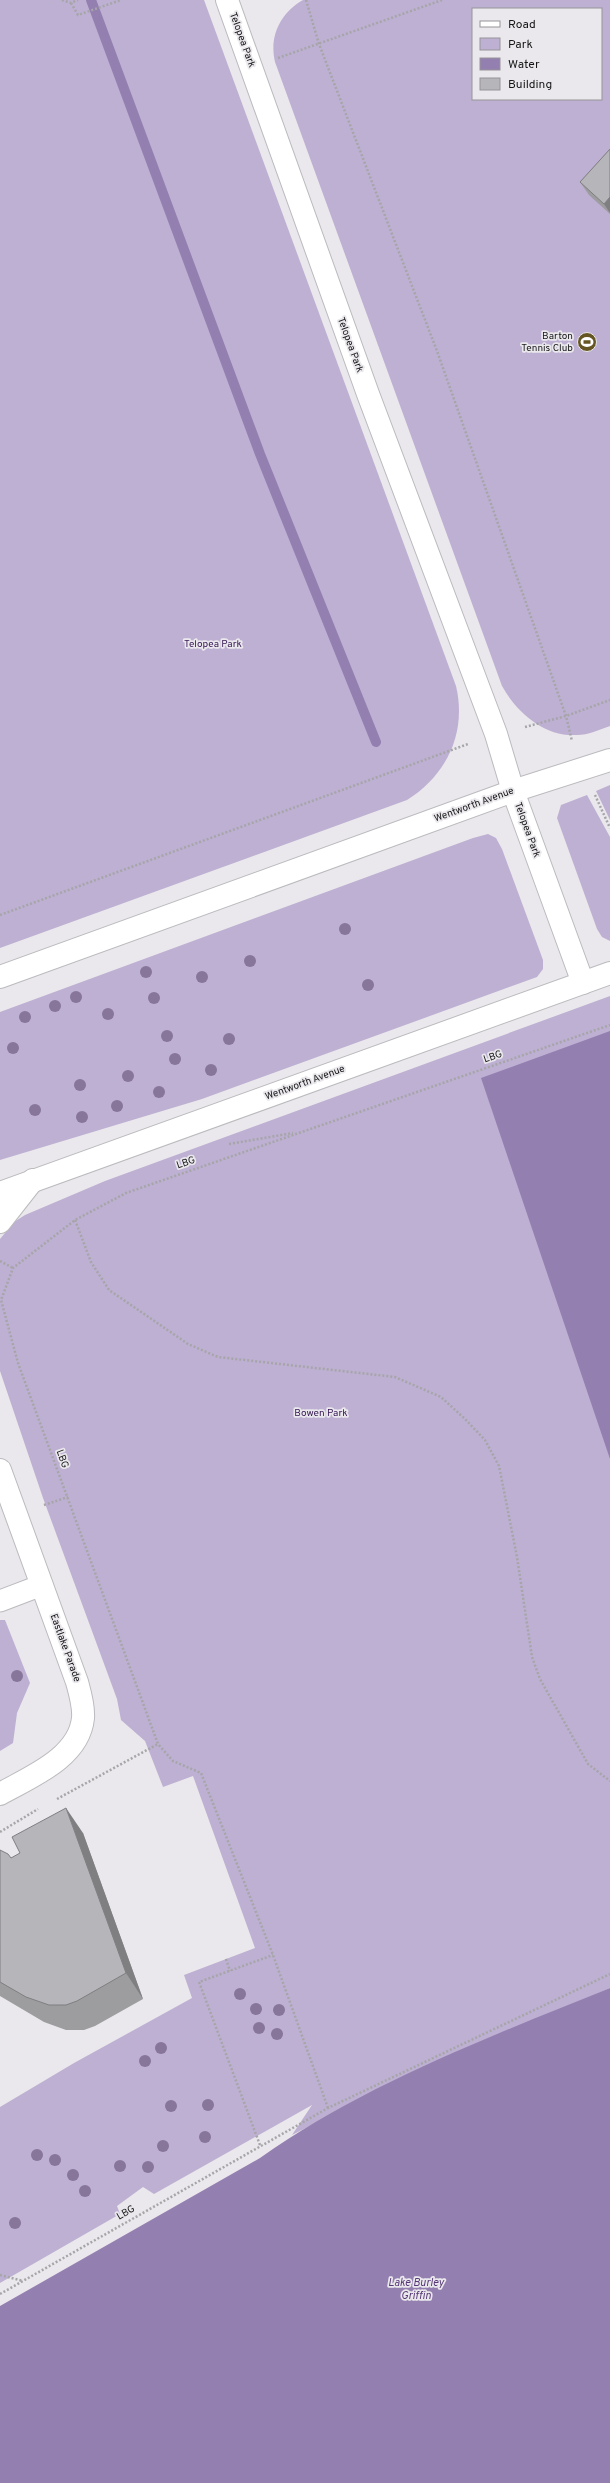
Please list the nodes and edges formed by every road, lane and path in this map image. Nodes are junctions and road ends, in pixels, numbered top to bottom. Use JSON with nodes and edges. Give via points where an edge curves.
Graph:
{"nodes":[{"id":1,"x":62,"y":0,"type":"edge"},
{"id":2,"x":78,"y":0,"type":"edge"},
{"id":3,"x":121,"y":0,"type":"edge"},
{"id":4,"x":227,"y":0,"type":"edge"},
{"id":5,"x":306,"y":0,"type":"edge"},
{"id":6,"x":442,"y":0,"type":"edge"},
{"id":7,"x":71,"y":3,"type":"junction"},
{"id":8,"x":319,"y":44,"type":"junction"},
{"id":9,"x":251,"y":68,"type":"junction"},
{"id":10,"x":610,"y":700,"type":"edge"},
{"id":11,"x":566,"y":716,"type":"junction"},
{"id":12,"x":496,"y":734,"type":"junction"},
{"id":13,"x":570,"y":735,"type":"dead end"},
{"id":14,"x":610,"y":760,"type":"edge"},
{"id":15,"x":513,"y":791,"type":"junction"},
{"id":16,"x":594,"y":793,"type":"dead end"},
{"id":17,"x":610,"y":828,"type":"edge"},
{"id":18,"x":0,"y":915,"type":"edge"},
{"id":19,"x":610,"y":973,"type":"edge"},
{"id":20,"x":0,"y":977,"type":"edge"},
{"id":21,"x":583,"y":982,"type":"junction"},
{"id":22,"x":610,"y":1025,"type":"edge"},
{"id":23,"x":33,"y":1180,"type":"junction"},
{"id":24,"x":0,"y":1193,"type":"edge"},
{"id":25,"x":75,"y":1220,"type":"junction"},
{"id":26,"x":0,"y":1222,"type":"edge"},
{"id":27,"x":0,"y":1261,"type":"edge"},
{"id":28,"x":12,"y":1268,"type":"junction"},
{"id":29,"x":0,"y":1470,"type":"edge"},
{"id":30,"x":68,"y":1497,"type":"junction"},
{"id":31,"x":46,"y":1505,"type":"dead end"},
{"id":32,"x":42,"y":1585,"type":"junction"},
{"id":33,"x":0,"y":1601,"type":"edge"},
{"id":34,"x":158,"y":1744,"type":"junction"},
{"id":35,"x":610,"y":1781,"type":"edge"},
{"id":36,"x":0,"y":1794,"type":"edge"},
{"id":37,"x":52,"y":1802,"type":"dead end"},
{"id":38,"x":46,"y":1805,"type":"dead end"},
{"id":39,"x":0,"y":1832,"type":"edge"},
{"id":40,"x":274,"y":1956,"type":"junction"},
{"id":41,"x":226,"y":1959,"type":"dead end"},
{"id":42,"x":230,"y":1970,"type":"junction"},
{"id":43,"x":610,"y":1974,"type":"edge"},
{"id":44,"x":328,"y":2108,"type":"junction"},
{"id":45,"x":260,"y":2146,"type":"junction"},
{"id":46,"x":0,"y":2276,"type":"edge"},
{"id":47,"x":23,"y":2281,"type":"junction"},
{"id":48,"x":0,"y":2294,"type":"edge"}],
"edges":[{"from":1,"to":7,"type":"path"},
{"from":2,"to":7,"type":"path"},
{"from":3,"to":7,"type":"path","via":[[78,15]]},
{"from":4,"to":9,"type":"main road","name":"Telopea Park"},
{"from":5,"to":8,"type":"path"},
{"from":6,"to":8,"type":"path"},
{"from":8,"to":9,"type":"path"},
{"from":8,"to":11,"type":"path","via":[[437,351]]},
{"from":9,"to":12,"type":"main road","name":"Telopea Park","via":[[368,394]]},
{"from":10,"to":11,"type":"path"},
{"from":11,"to":12,"type":"path"},
{"from":11,"to":13,"type":"path"},
{"from":12,"to":15,"type":"main road","name":"Telopea Park"},
{"from":12,"to":18,"type":"path"},
{"from":14,"to":15,"type":"main road","name":"Wentworth Avenue"},
{"from":15,"to":20,"type":"main road","name":"Wentworth Avenue"},
{"from":15,"to":21,"type":"main road","name":"Telopea Park"},
{"from":16,"to":17,"type":"path"},
{"from":19,"to":21,"type":"main road","name":"Wentworth Avenue"},
{"from":21,"to":23,"type":"main road","name":"Wentworth Avenue"},
{"from":22,"to":25,"type":"path","name":"LBG","via":[[126,1193]]},
{"from":23,"to":24,"type":"main road","name":"Wentworth Avenue"},
{"from":23,"to":26,"type":"main road"},
{"from":25,"to":28,"type":"path","name":"LBG"},
{"from":25,"to":35,"type":"path","via":[[91,1262],[109,1290],[188,1344],[218,1356],[395,1377],[440,1397],[485,1440],[499,1466],[517,1557],[532,1657],[540,1679],[588,1764]]},
{"from":27,"to":28,"type":"path"},
{"from":28,"to":30,"type":"path","name":"LBG","via":[[1,1300],[18,1363]]},
{"from":29,"to":32,"type":"main road","name":"Eastlake Parade"},
{"from":30,"to":31,"type":"path"},
{"from":30,"to":34,"type":"path","name":"LBG"},
{"from":32,"to":33,"type":"lane"},
{"from":32,"to":36,"type":"main road","name":"Eastlake Parade","via":[[77,1682],[83,1711],[82,1722],[78,1735],[58,1759]]},
{"from":34,"to":37,"type":"path"},
{"from":34,"to":40,"type":"path","via":[[173,1761],[201,1773]]},
{"from":38,"to":39,"type":"path"},
{"from":40,"to":42,"type":"path"},
{"from":40,"to":44,"type":"path"},
{"from":41,"to":42,"type":"path"},
{"from":42,"to":45,"type":"path","via":[[199,1982]]},
{"from":43,"to":44,"type":"path","name":"LBG"},
{"from":44,"to":45,"type":"path","name":"LBG"},
{"from":45,"to":47,"type":"path","name":"LBG"},
{"from":46,"to":47,"type":"path"},
{"from":47,"to":48,"type":"path","name":"LBG"}]}
